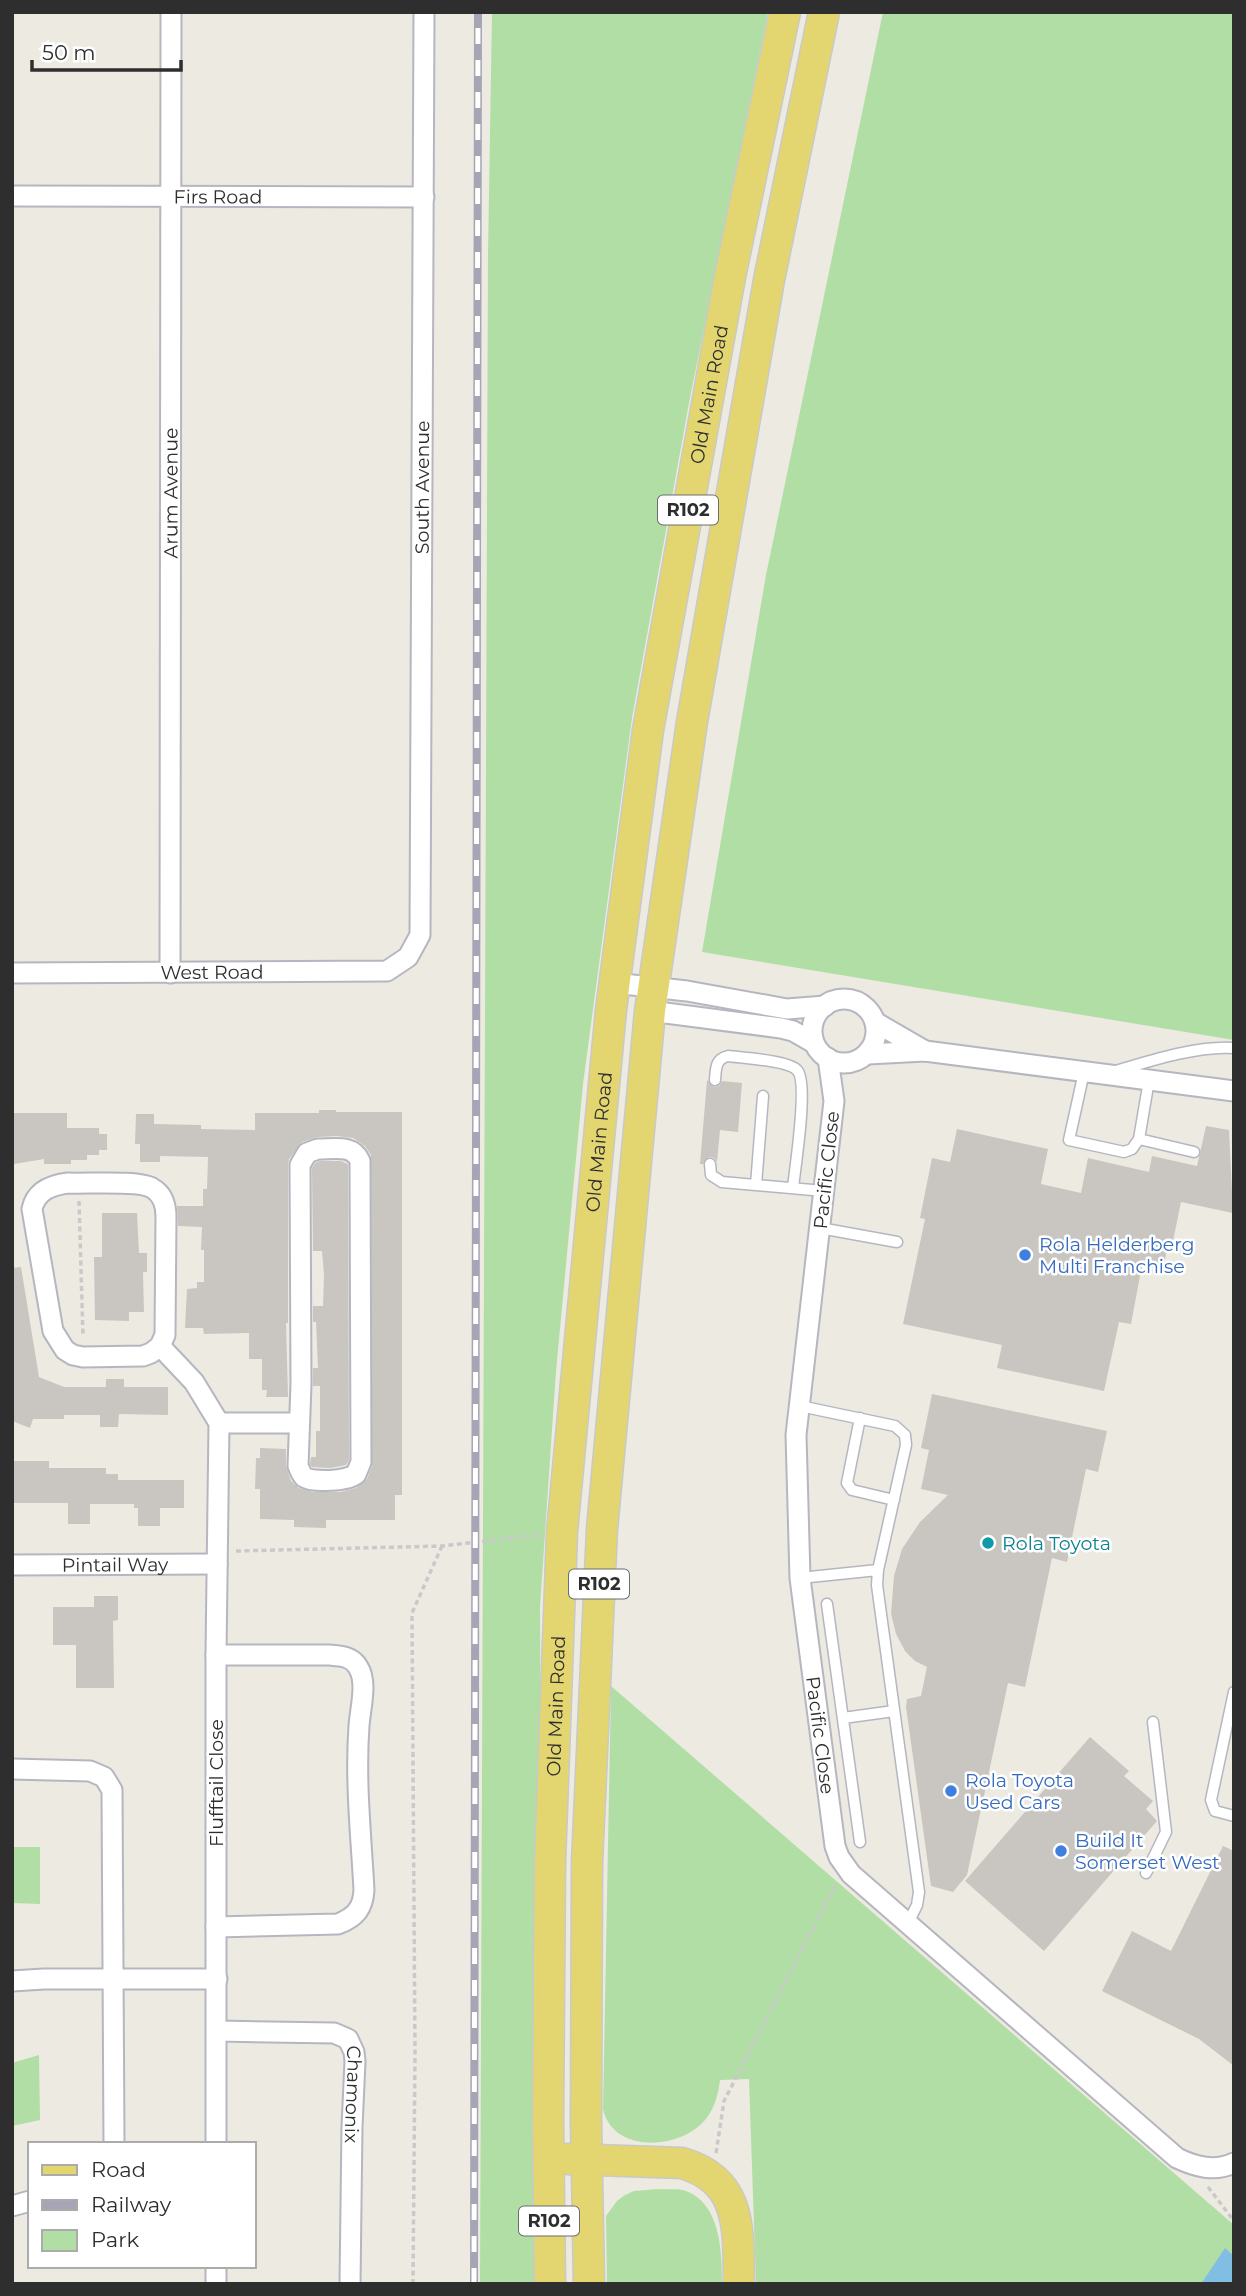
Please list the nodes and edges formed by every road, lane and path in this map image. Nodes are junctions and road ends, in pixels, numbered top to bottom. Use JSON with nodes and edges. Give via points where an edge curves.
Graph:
{"nodes":[{"id":1,"x":171,"y":12,"type":"edge"},
{"id":2,"x":424,"y":12,"type":"edge"},
{"id":3,"x":785,"y":12,"type":"edge"},
{"id":4,"x":824,"y":12,"type":"edge"},
{"id":5,"x":12,"y":196,"type":"edge"},
{"id":6,"x":171,"y":197,"type":"junction"},
{"id":7,"x":424,"y":197,"type":"junction"},
{"id":8,"x":408,"y":957,"type":"joint"},
{"id":9,"x":12,"y":973,"type":"edge"},
{"id":10,"x":170,"y":973,"type":"junction"},
{"id":11,"x":632,"y":1002,"type":"junction"},
{"id":12,"x":825,"y":1006,"type":"junction"},
{"id":13,"x":875,"y":1022,"type":"junction"},
{"id":14,"x":814,"y":1043,"type":"junction"},
{"id":15,"x":1234,"y":1048,"type":"edge"},
{"id":16,"x":925,"y":1051,"type":"junction"},
{"id":17,"x":862,"y":1057,"type":"junction"},
{"id":18,"x":828,"y":1058,"type":"junction"},
{"id":19,"x":1084,"y":1072,"type":"junction"},
{"id":20,"x":1105,"y":1074,"type":"junction"},
{"id":21,"x":715,"y":1080,"type":"dead end"},
{"id":22,"x":1149,"y":1080,"type":"junction"},
{"id":23,"x":1234,"y":1091,"type":"edge"},
{"id":24,"x":763,"y":1096,"type":"dead end"},
{"id":25,"x":834,"y":1101,"type":"junction"},
{"id":26,"x":1139,"y":1139,"type":"junction"},
{"id":27,"x":1194,"y":1152,"type":"dead end"},
{"id":28,"x":710,"y":1164,"type":"dead end"},
{"id":29,"x":78,"y":1183,"type":"junction"},
{"id":30,"x":756,"y":1185,"type":"junction"},
{"id":31,"x":793,"y":1188,"type":"junction"},
{"id":32,"x":824,"y":1191,"type":"junction"},
{"id":33,"x":820,"y":1228,"type":"junction"},
{"id":34,"x":897,"y":1242,"type":"dead end"},
{"id":35,"x":160,"y":1346,"type":"junction"},
{"id":36,"x":83,"y":1357,"type":"junction"},
{"id":37,"x":800,"y":1406,"type":"junction"},
{"id":38,"x":860,"y":1418,"type":"junction"},
{"id":39,"x":219,"y":1423,"type":"junction"},
{"id":40,"x":299,"y":1423,"type":"junction"},
{"id":41,"x":894,"y":1500,"type":"junction"},
{"id":42,"x":562,"y":1532,"type":"junction"},
{"id":43,"x":442,"y":1546,"type":"junction"},
{"id":44,"x":217,"y":1558,"type":"junction"},
{"id":45,"x":12,"y":1565,"type":"edge"},
{"id":46,"x":878,"y":1570,"type":"junction"},
{"id":47,"x":800,"y":1578,"type":"junction"},
{"id":48,"x":827,"y":1604,"type":"dead end"},
{"id":49,"x":216,"y":1655,"type":"junction"},
{"id":50,"x":1234,"y":1692,"type":"edge"},
{"id":51,"x":894,"y":1711,"type":"junction"},
{"id":52,"x":843,"y":1718,"type":"junction"},
{"id":53,"x":1153,"y":1722,"type":"dead end"},
{"id":54,"x":12,"y":1769,"type":"edge"},
{"id":55,"x":1234,"y":1816,"type":"edge"},
{"id":56,"x":860,"y":1842,"type":"dead end"},
{"id":57,"x":845,"y":1867,"type":"junction"},
{"id":58,"x":1146,"y":1872,"type":"dead end"},
{"id":59,"x":908,"y":1923,"type":"junction"},
{"id":60,"x":216,"y":1927,"type":"junction"},
{"id":61,"x":113,"y":1979,"type":"junction"},
{"id":62,"x":216,"y":1979,"type":"junction"},
{"id":63,"x":12,"y":1981,"type":"edge"},
{"id":64,"x":217,"y":2031,"type":"junction"},
{"id":65,"x":114,"y":2142,"type":"edge"},
{"id":66,"x":216,"y":2142,"type":"edge"},
{"id":67,"x":549,"y":2158,"type":"junction"},
{"id":68,"x":586,"y":2159,"type":"junction"},
{"id":69,"x":1234,"y":2163,"type":"edge"},
{"id":70,"x":1192,"y":2165,"type":"junction"},
{"id":71,"x":712,"y":2176,"type":"junction"},
{"id":72,"x":1234,"y":2221,"type":"edge"},
{"id":73,"x":350,"y":2284,"type":"edge"},
{"id":74,"x":413,"y":2284,"type":"edge"},
{"id":75,"x":550,"y":2284,"type":"edge"},
{"id":76,"x":589,"y":2284,"type":"edge"},
{"id":77,"x":739,"y":2284,"type":"edge"}],
"edges":[{"from":1,"to":6,"type":"street","name":"Arum Avenue"},
{"from":2,"to":7,"type":"street","name":"South Avenue"},
{"from":3,"to":11,"type":"main road","name":"Old Main Road","number":"R102","via":[[730,277],[648,730]]},
{"from":4,"to":11,"type":"main road","name":"Old Main Road","number":"R102","via":[[768,280],[692,722]]},
{"from":5,"to":6,"type":"street","name":"Firs Road"},
{"from":6,"to":7,"type":"street","name":"Firs Road"},
{"from":6,"to":10,"type":"street","name":"Arum Avenue"},
{"from":7,"to":8,"type":"street","name":"South Avenue","via":[[421,904],[420,935]]},
{"from":8,"to":10,"type":"street","name":"West Road","via":[[387,971]]},
{"from":9,"to":10,"type":"street","name":"West Road"},
{"from":11,"to":12,"type":"street","via":[[687,991],[787,1009]]},
{"from":11,"to":14,"type":"street","via":[[781,1028]]},
{"from":11,"to":42,"type":"main road","name":"Old Main Road","number":"R102"},
{"from":11,"to":68,"type":"main road","name":"Old Main Road","number":"R102","via":[[587,1863]]},
{"from":12,"to":13,"type":"street","via":[[840,999],[857,1002]]},
{"from":12,"to":14,"type":"street","via":[[814,1020]]},
{"from":13,"to":16,"type":"street"},
{"from":13,"to":17,"type":"street","via":[[876,1039]]},
{"from":14,"to":18,"type":"street"},
{"from":15,"to":20,"type":"lane","via":[[1162,1057]]},
{"from":16,"to":17,"type":"street"},
{"from":16,"to":19,"type":"street"},
{"from":17,"to":18,"type":"street","via":[[842,1063]]},
{"from":17,"to":25,"type":"street"},
{"from":18,"to":25,"type":"street"},
{"from":19,"to":20,"type":"street"},
{"from":19,"to":26,"type":"lane","via":[[1069,1140],[1124,1152]]},
{"from":20,"to":22,"type":"street"},
{"from":21,"to":31,"type":"lane","via":[[717,1064],[728,1056],[796,1069],[803,1089]]},
{"from":22,"to":23,"type":"street"},
{"from":22,"to":26,"type":"lane"},
{"from":24,"to":30,"type":"lane"},
{"from":25,"to":32,"type":"street","name":"Pacific Close"},
{"from":26,"to":27,"type":"lane"},
{"from":28,"to":30,"type":"lane","via":[[711,1175],[718,1180]]},
{"from":29,"to":35,"type":"street","via":[[144,1184],[164,1202],[165,1335]]},
{"from":29,"to":36,"type":"path"},
{"from":29,"to":36,"type":"street","via":[[47,1189],[34,1200],[32,1209],[52,1331],[65,1350]]},
{"from":30,"to":31,"type":"lane"},
{"from":31,"to":32,"type":"lane"},
{"from":32,"to":33,"type":"street","name":"Pacific Close"},
{"from":33,"to":34,"type":"lane"},
{"from":33,"to":37,"type":"street","name":"Pacific Close"},
{"from":35,"to":36,"type":"street","via":[[143,1356]]},
{"from":35,"to":39,"type":"street","via":[[194,1382]]},
{"from":37,"to":38,"type":"lane"},
{"from":37,"to":47,"type":"street","name":"Pacific Close","via":[[796,1435]]},
{"from":38,"to":41,"type":"lane","via":[[895,1426],[905,1435]]},
{"from":38,"to":41,"type":"lane","via":[[847,1483],[852,1490]]},
{"from":39,"to":40,"type":"street"},
{"from":39,"to":44,"type":"street","name":"Flufftail Close"},
{"from":40,"to":40,"type":"street","via":[[300,1165],[311,1150],[348,1149],[358,1155],[361,1168],[360,1462],[356,1474],[337,1480],[302,1475]]},
{"from":41,"to":46,"type":"lane"},
{"from":42,"to":43,"type":"path"},
{"from":42,"to":67,"type":"main road","name":"Old Main Road","number":"R102","via":[[550,1862]]},
{"from":43,"to":44,"type":"path"},
{"from":43,"to":74,"type":"path","via":[[412,1613]]},
{"from":44,"to":45,"type":"street","name":"Pintail Way"},
{"from":44,"to":49,"type":"street","name":"Flufftail Close"},
{"from":46,"to":47,"type":"lane"},
{"from":46,"to":51,"type":"lane"},
{"from":47,"to":57,"type":"street","name":"Pacific Close","via":[[833,1835]]},
{"from":48,"to":52,"type":"lane"},
{"from":49,"to":60,"type":"street","name":"Flufftail Close"},
{"from":49,"to":60,"type":"street","via":[[337,1656],[358,1667],[364,1889],[360,1909],[338,1924]]},
{"from":50,"to":55,"type":"lane","via":[[1211,1800],[1215,1811]]},
{"from":51,"to":52,"type":"lane"},
{"from":51,"to":59,"type":"lane","via":[[919,1892]]},
{"from":52,"to":56,"type":"lane"},
{"from":53,"to":58,"type":"lane","via":[[1166,1832]]},
{"from":54,"to":61,"type":"street","via":[[90,1770],[109,1783],[113,1800]]},
{"from":57,"to":59,"type":"street","name":"Pacific Close"},
{"from":57,"to":71,"type":"path","via":[[724,2101]]},
{"from":59,"to":70,"type":"street","name":"Pacific Close","via":[[1177,2158]]},
{"from":60,"to":62,"type":"street","name":"Flufftail Close"},
{"from":61,"to":62,"type":"street"},
{"from":61,"to":63,"type":"street"},
{"from":61,"to":65,"type":"street"},
{"from":62,"to":64,"type":"street","name":"Flufftail Close"},
{"from":64,"to":66,"type":"street","name":"Flufftail Close"},
{"from":64,"to":73,"type":"street","name":"Chamonix","via":[[334,2033],[351,2044],[355,2061]]},
{"from":67,"to":68,"type":"main road"},
{"from":67,"to":75,"type":"main road","name":"Old Main Road","number":"R102"},
{"from":68,"to":71,"type":"main road","via":[[682,2163]]},
{"from":68,"to":76,"type":"main road","name":"Old Main Road","number":"R102"},
{"from":69,"to":70,"type":"street","via":[[1217,2168]]},
{"from":70,"to":72,"type":"path"},
{"from":71,"to":77,"type":"main road","via":[[732,2202]]}]}
